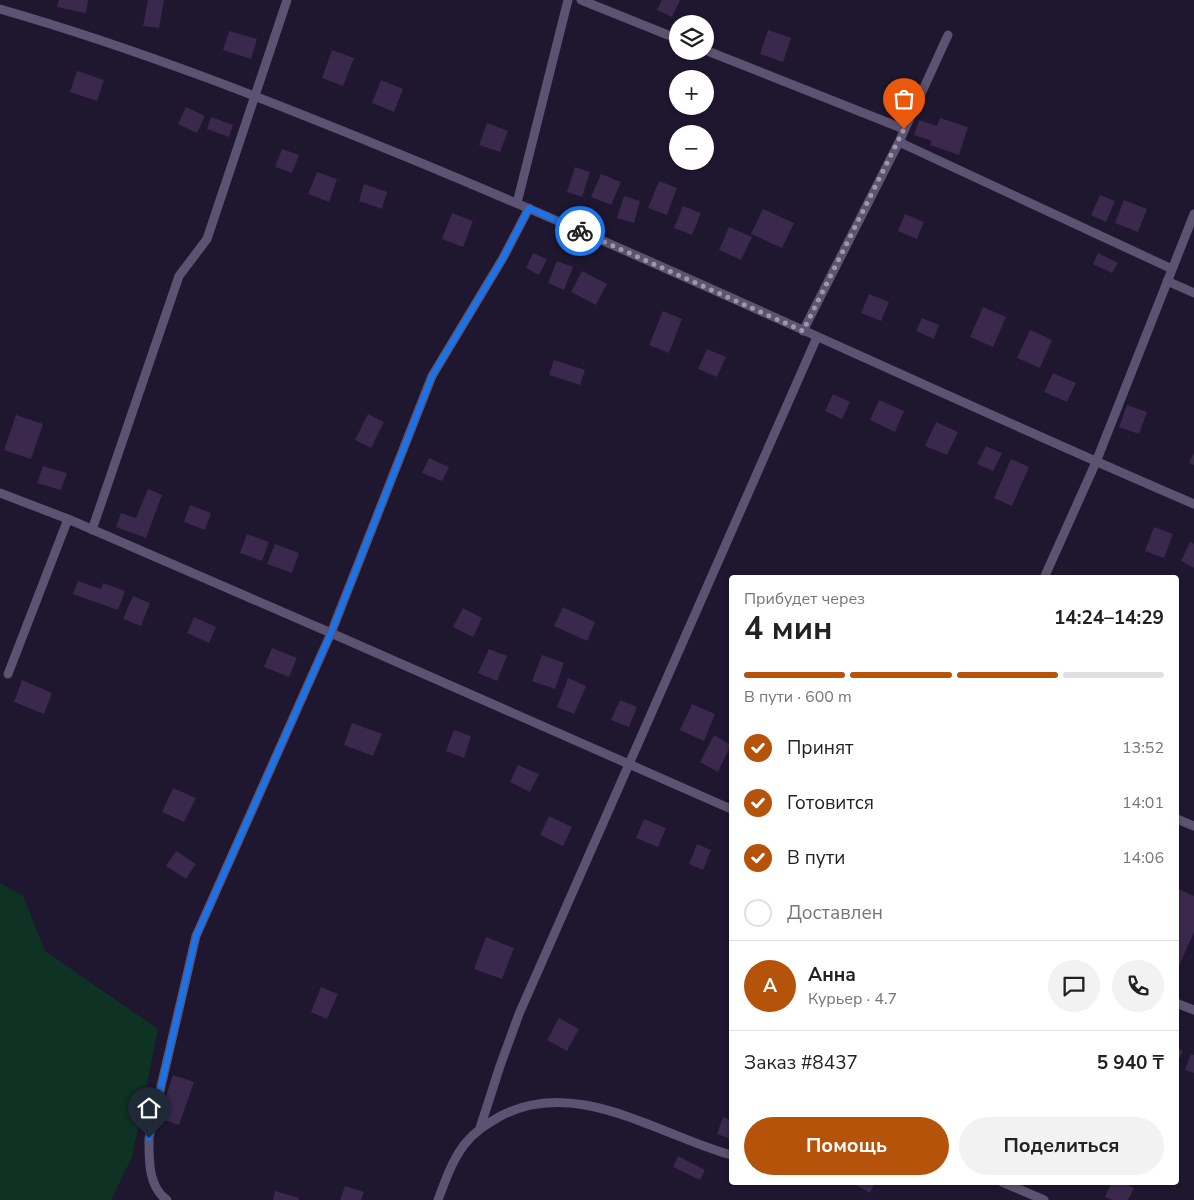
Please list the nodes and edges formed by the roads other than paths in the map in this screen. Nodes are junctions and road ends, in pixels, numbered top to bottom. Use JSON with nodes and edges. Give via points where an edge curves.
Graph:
{"nodes":[{"id":1,"x":286,"y":0,"type":"edge"},
{"id":2,"x":568,"y":0,"type":"edge"},
{"id":3,"x":581,"y":0,"type":"edge"},
{"id":4,"x":0,"y":9,"type":"edge"},
{"id":5,"x":669,"y":35,"type":"edge"},
{"id":6,"x":948,"y":35,"type":"dead end"},
{"id":7,"x":714,"y":54,"type":"edge"},
{"id":8,"x":256,"y":95,"type":"junction"},
{"id":9,"x":904,"y":129,"type":"junction"},
{"id":10,"x":899,"y":142,"type":"junction"},
{"id":11,"x":518,"y":203,"type":"junction"},
{"id":12,"x":529,"y":208,"type":"junction"},
{"id":13,"x":1194,"y":214,"type":"edge"},
{"id":14,"x":1172,"y":269,"type":"junction"},
{"id":15,"x":1167,"y":281,"type":"junction"},
{"id":16,"x":1194,"y":293,"type":"edge"},
{"id":17,"x":803,"y":331,"type":"junction"},
{"id":18,"x":817,"y":337,"type":"junction"},
{"id":19,"x":1096,"y":462,"type":"junction"},
{"id":20,"x":0,"y":494,"type":"edge"},
{"id":21,"x":1194,"y":504,"type":"edge"},
{"id":22,"x":68,"y":519,"type":"junction"},
{"id":23,"x":92,"y":530,"type":"junction"},
{"id":24,"x":1045,"y":575,"type":"edge"},
{"id":25,"x":331,"y":633,"type":"junction"},
{"id":26,"x":8,"y":674,"type":"dead end"},
{"id":27,"x":631,"y":765,"type":"junction"},
{"id":28,"x":729,"y":808,"type":"edge"},
{"id":29,"x":1179,"y":819,"type":"edge"},
{"id":30,"x":1194,"y":826,"type":"edge"},
{"id":31,"x":1179,"y":1003,"type":"edge"},
{"id":32,"x":1194,"y":1010,"type":"edge"},
{"id":33,"x":480,"y":1128,"type":"junction"},
{"id":34,"x":729,"y":1154,"type":"edge"},
{"id":35,"x":1009,"y":1185,"type":"edge"},
{"id":36,"x":167,"y":1200,"type":"edge"},
{"id":37,"x":438,"y":1200,"type":"edge"},
{"id":38,"x":1044,"y":1200,"type":"edge"}],
"edges":[{"from":1,"to":8,"type":"street"},
{"from":2,"to":11,"type":"street"},
{"from":3,"to":5,"type":"street"},
{"from":4,"to":8,"type":"street"},
{"from":6,"to":9,"type":"street"},
{"from":7,"to":9,"type":"street"},
{"from":8,"to":11,"type":"street"},
{"from":8,"to":23,"type":"street","via":[[207,239],[179,276]]},
{"from":9,"to":10,"type":"street"},
{"from":10,"to":14,"type":"street"},
{"from":10,"to":17,"type":"street"},
{"from":11,"to":12,"type":"street"},
{"from":12,"to":17,"type":"street"},
{"from":12,"to":25,"type":"street","via":[[432,376]]},
{"from":13,"to":14,"type":"street"},
{"from":14,"to":15,"type":"street"},
{"from":15,"to":16,"type":"street"},
{"from":15,"to":19,"type":"street"},
{"from":17,"to":18,"type":"street"},
{"from":18,"to":19,"type":"street"},
{"from":18,"to":27,"type":"street"},
{"from":19,"to":21,"type":"street"},
{"from":19,"to":24,"type":"street"},
{"from":20,"to":22,"type":"street"},
{"from":22,"to":23,"type":"street"},
{"from":22,"to":26,"type":"street"},
{"from":23,"to":25,"type":"street"},
{"from":25,"to":27,"type":"street"},
{"from":25,"to":36,"type":"street","via":[[196,936],[149,1138],[150,1171],[161,1196]]},
{"from":27,"to":28,"type":"street"},
{"from":27,"to":33,"type":"street","via":[[519,1014]]},
{"from":29,"to":30,"type":"street"},
{"from":31,"to":32,"type":"street"},
{"from":33,"to":34,"type":"street","via":[[510,1111],[539,1102],[570,1103],[623,1114]]},
{"from":33,"to":37,"type":"street","via":[[464,1146]]},
{"from":35,"to":38,"type":"street"}]}
